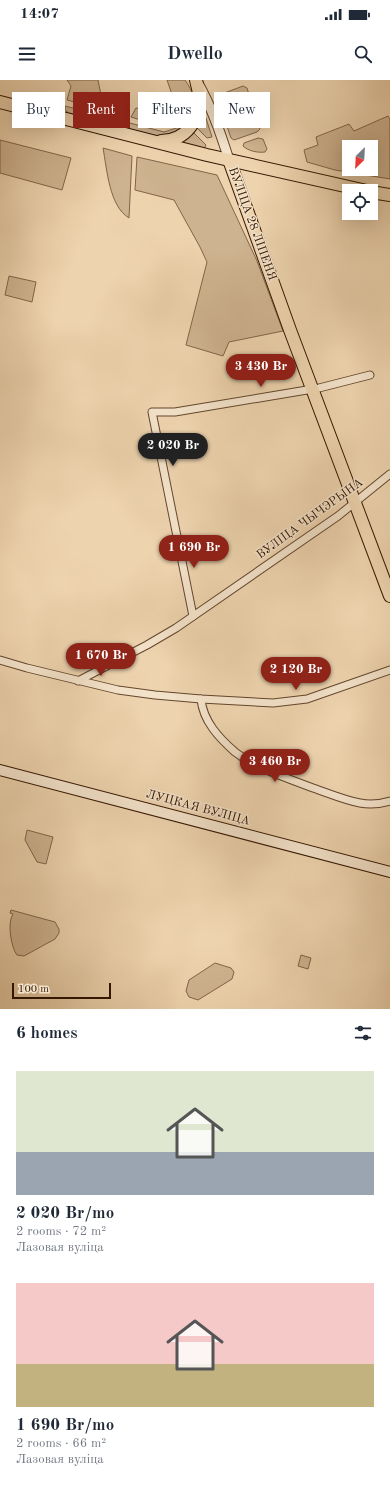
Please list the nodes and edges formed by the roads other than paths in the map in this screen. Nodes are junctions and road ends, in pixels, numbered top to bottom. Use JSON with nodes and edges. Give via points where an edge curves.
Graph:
{"nodes":[{"id":1,"x":196,"y":80,"type":"edge"},
{"id":2,"x":0,"y":102,"type":"edge"},
{"id":3,"x":146,"y":139,"type":"junction"},
{"id":4,"x":229,"y":160,"type":"junction"},
{"id":5,"x":342,"y":185,"type":"edge"},
{"id":6,"x":378,"y":193,"type":"edge"},
{"id":7,"x":390,"y":195,"type":"edge"},
{"id":8,"x":370,"y":375,"type":"dead end"},
{"id":9,"x":316,"y":389,"type":"junction"},
{"id":10,"x":390,"y":474,"type":"edge"},
{"id":11,"x":358,"y":500,"type":"junction"},
{"id":12,"x":390,"y":579,"type":"edge"},
{"id":13,"x":390,"y":596,"type":"edge"},
{"id":14,"x":193,"y":616,"type":"junction"},
{"id":15,"x":0,"y":660,"type":"edge"},
{"id":16,"x":390,"y":670,"type":"edge"},
{"id":17,"x":78,"y":681,"type":"junction"},
{"id":18,"x":201,"y":699,"type":"junction"},
{"id":19,"x":0,"y":770,"type":"edge"},
{"id":20,"x":390,"y":801,"type":"edge"},
{"id":21,"x":390,"y":872,"type":"edge"}],
"edges":[{"from":1,"to":3,"type":"main road","via":[[199,103],[191,126],[174,139]]},
{"from":1,"to":4,"type":"street","via":[[206,97]]},
{"from":2,"to":3,"type":"main road"},
{"from":3,"to":4,"type":"main road"},
{"from":4,"to":5,"type":"main road"},
{"from":4,"to":9,"type":"main road","name":"ВУЛІЦА 28 ЛІПЕНЯ","via":[[247,195]]},
{"from":6,"to":7,"type":"main road"},
{"from":8,"to":9,"type":"street"},
{"from":9,"to":11,"type":"main road","name":"ВУЛІЦА 28 ЛІПЕНЯ"},
{"from":9,"to":14,"type":"street","via":[[175,412],[152,412]]},
{"from":10,"to":11,"type":"street","name":"ВУЛІЦА ЧЫЧЭРЫНА"},
{"from":11,"to":12,"type":"main road","name":"ВУЛІЦА 28 ЛІПЕНЯ"},
{"from":11,"to":13,"type":"main road","name":"ВУЛІЦА 28 ЛІПЕНЯ"},
{"from":11,"to":14,"type":"street","name":"ВУЛІЦА ЧЫЧЭРЫНА"},
{"from":14,"to":17,"type":"street","name":"ВУЛІЦА ЧЫЧЭРЫНА","via":[[146,645]]},
{"from":15,"to":17,"type":"street"},
{"from":16,"to":18,"type":"street","via":[[322,694],[290,701],[273,703]]},
{"from":17,"to":18,"type":"street","via":[[137,693]]},
{"from":18,"to":20,"type":"street","via":[[204,714],[211,727],[227,745],[253,763],[352,801],[369,804]]},
{"from":19,"to":21,"type":"main road","name":"ЛУЦКАЯ ВУЛІЦА"}]}
